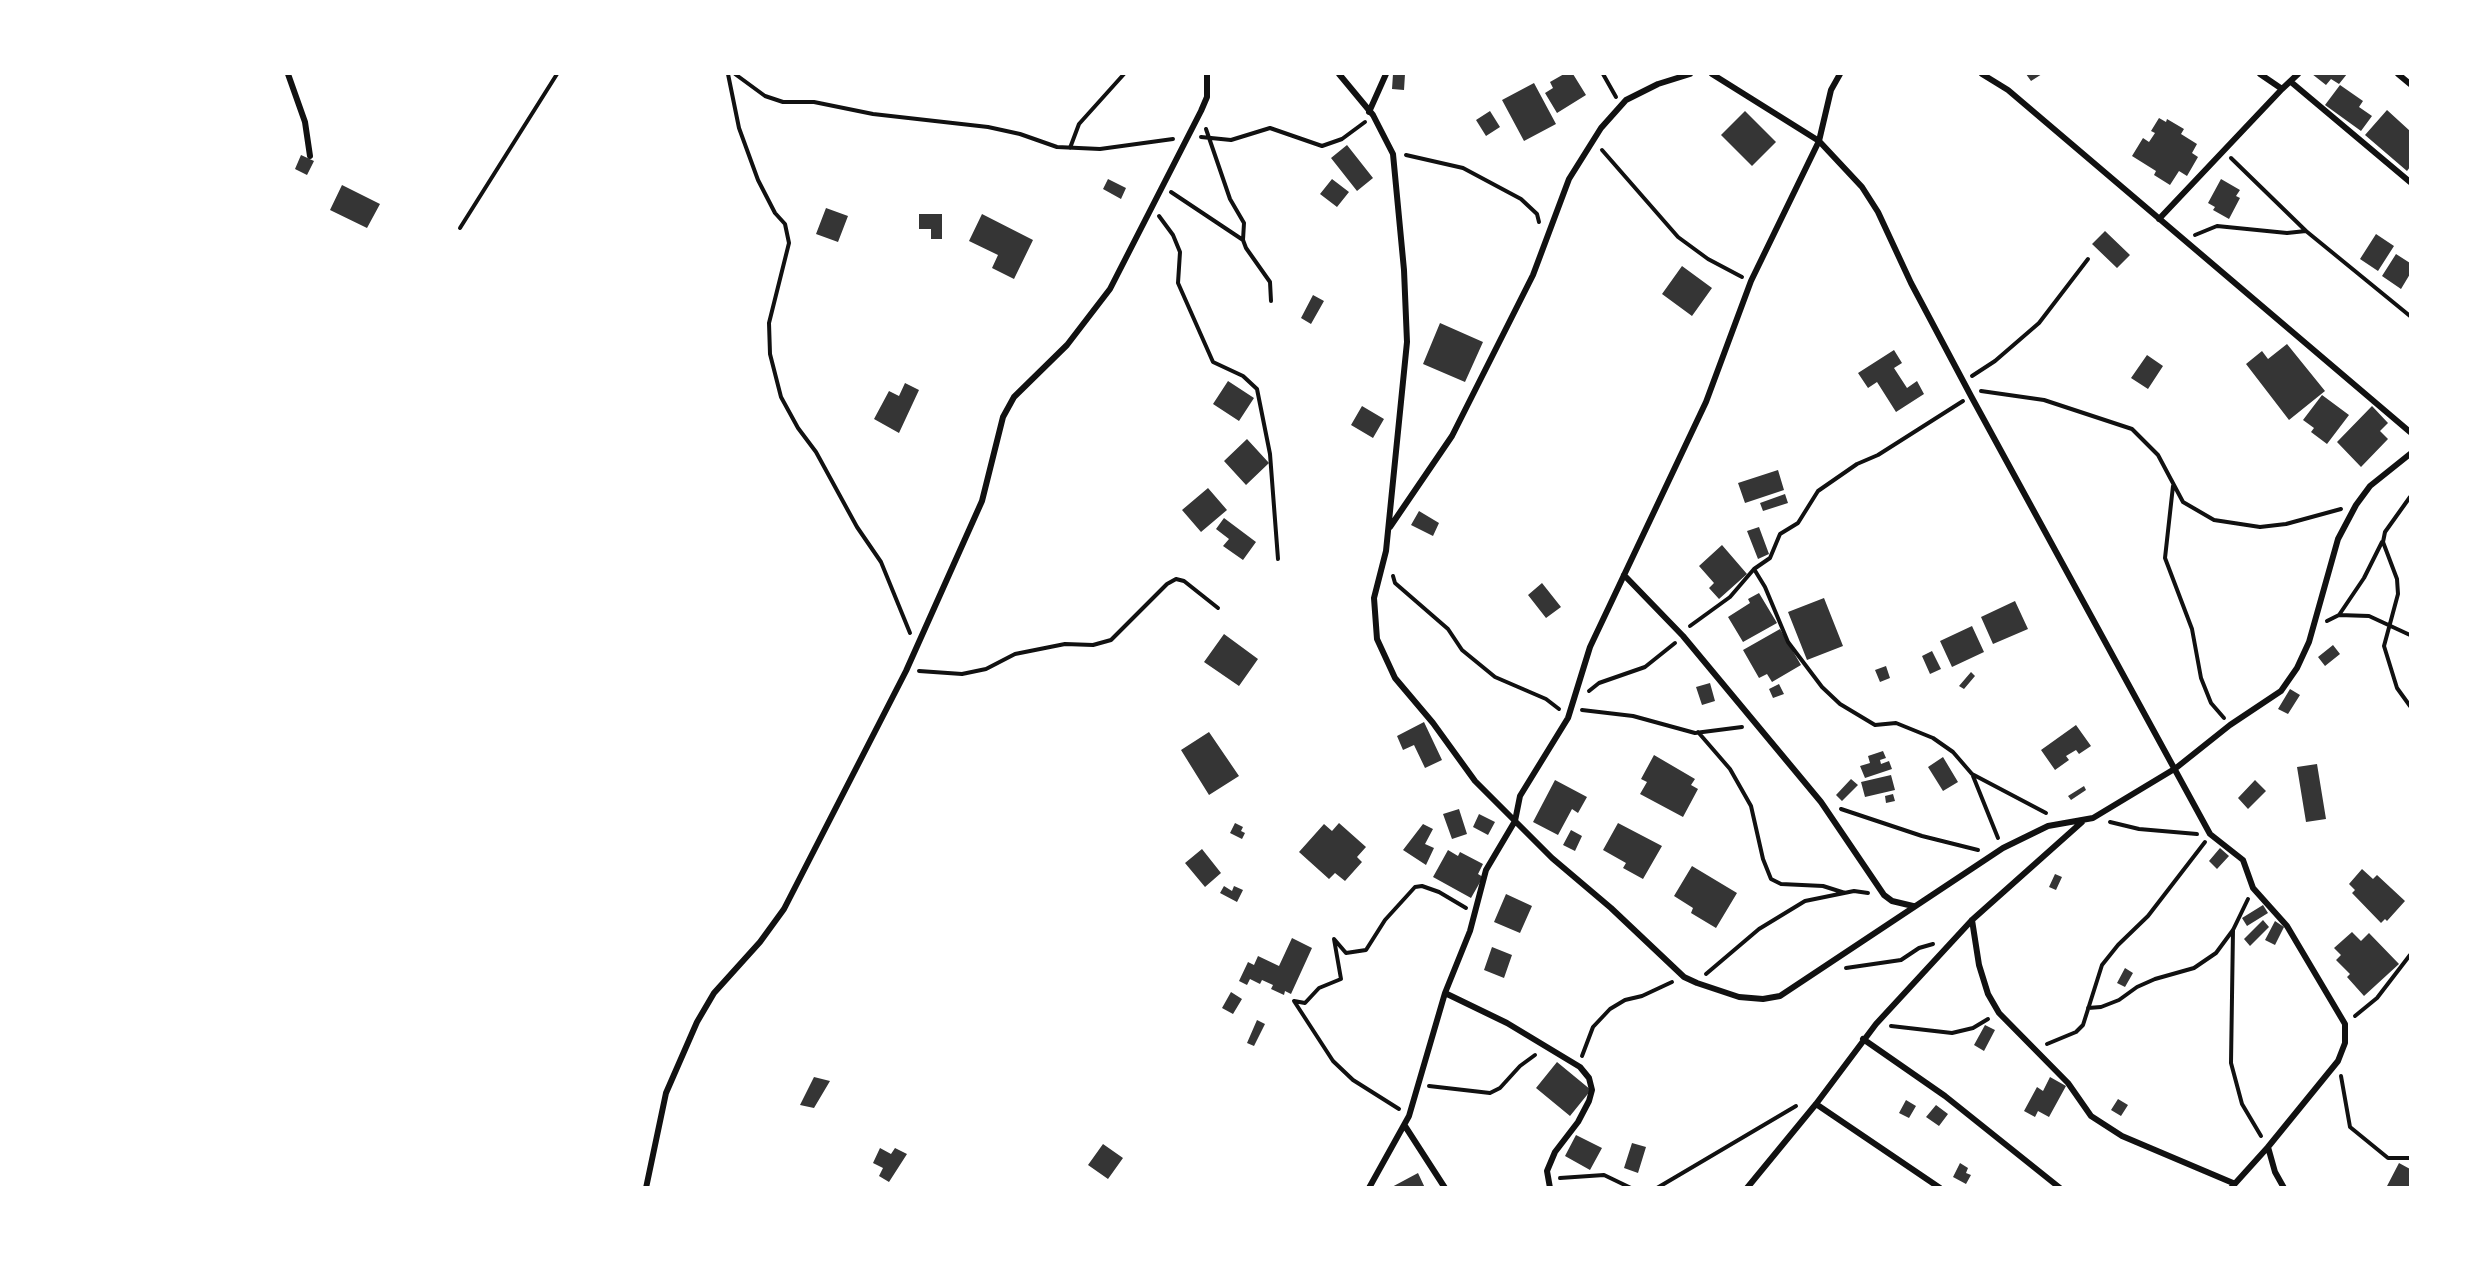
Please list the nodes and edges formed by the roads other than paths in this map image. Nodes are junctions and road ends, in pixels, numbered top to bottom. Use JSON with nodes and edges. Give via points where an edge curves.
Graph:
{"nodes":[{"id":1,"x":288,"y":74,"type":"edge"},
{"id":2,"x":1207,"y":74,"type":"edge"},
{"id":3,"x":1339,"y":74,"type":"edge"},
{"id":4,"x":1386,"y":74,"type":"edge"},
{"id":5,"x":1690,"y":74,"type":"edge"},
{"id":6,"x":1712,"y":74,"type":"edge"},
{"id":7,"x":1840,"y":74,"type":"edge"},
{"id":8,"x":1982,"y":74,"type":"edge"},
{"id":9,"x":2260,"y":74,"type":"edge"},
{"id":10,"x":2298,"y":74,"type":"edge"},
{"id":11,"x":2398,"y":74,"type":"edge"},
{"id":12,"x":2291,"y":82,"type":"junction"},
{"id":13,"x":2410,"y":84,"type":"edge"},
{"id":14,"x":2282,"y":90,"type":"junction"},
{"id":15,"x":1371,"y":114,"type":"junction"},
{"id":16,"x":1819,"y":141,"type":"junction"},
{"id":17,"x":310,"y":156,"type":"dead end"},
{"id":18,"x":2410,"y":182,"type":"edge"},
{"id":19,"x":2159,"y":219,"type":"junction"},
{"id":20,"x":2410,"y":432,"type":"edge"},
{"id":21,"x":2410,"y":454,"type":"edge"},
{"id":22,"x":1388,"y":529,"type":"junction"},
{"id":23,"x":1624,"y":575,"type":"junction"},
{"id":24,"x":2176,"y":768,"type":"junction"},
{"id":25,"x":1515,"y":821,"type":"junction"},
{"id":26,"x":2083,"y":821,"type":"junction"},
{"id":27,"x":1913,"y":906,"type":"junction"},
{"id":28,"x":1972,"y":920,"type":"junction"},
{"id":29,"x":1445,"y":993,"type":"junction"},
{"id":30,"x":1863,"y":1039,"type":"junction"},
{"id":31,"x":1816,"y":1104,"type":"junction"},
{"id":32,"x":1405,"y":1126,"type":"junction"},
{"id":33,"x":2268,"y":1147,"type":"junction"},
{"id":34,"x":2232,"y":1185,"type":"edge"},
{"id":35,"x":646,"y":1188,"type":"edge"},
{"id":36,"x":1369,"y":1188,"type":"edge"},
{"id":37,"x":1445,"y":1188,"type":"edge"},
{"id":38,"x":1550,"y":1188,"type":"edge"},
{"id":39,"x":1747,"y":1188,"type":"edge"},
{"id":40,"x":1940,"y":1188,"type":"edge"},
{"id":41,"x":2060,"y":1188,"type":"edge"},
{"id":42,"x":2284,"y":1188,"type":"edge"}],
"edges":[{"from":1,"to":17,"type":"street","via":[[305,122]]},
{"from":2,"to":35,"type":"street","via":[[1207,97],[1201,111],[1110,289],[1067,345],[1014,397],[997,435],[982,501],[906,670],[784,909],[714,993],[698,1022],[666,1093]]},
{"from":3,"to":15,"type":"street"},
{"from":4,"to":15,"type":"street"},
{"from":5,"to":22,"type":"street","via":[[1626,100],[1591,144],[1569,179],[1533,276],[1452,436]]},
{"from":6,"to":16,"type":"street"},
{"from":7,"to":16,"type":"street"},
{"from":8,"to":19,"type":"street","via":[[2008,90]]},
{"from":9,"to":14,"type":"street"},
{"from":10,"to":12,"type":"street"},
{"from":11,"to":13,"type":"street"},
{"from":12,"to":14,"type":"street"},
{"from":12,"to":18,"type":"street"},
{"from":14,"to":19,"type":"street"},
{"from":15,"to":22,"type":"street","via":[[1393,154],[1407,342]]},
{"from":16,"to":23,"type":"street","via":[[1751,281],[1706,402]]},
{"from":16,"to":24,"type":"street","via":[[1862,186],[1878,212],[1969,393]]},
{"from":19,"to":20,"type":"street"},
{"from":21,"to":24,"type":"street","via":[[2370,486],[2356,505],[2338,539],[2308,642],[2281,691]]},
{"from":22,"to":25,"type":"street","via":[[1374,598],[1377,639],[1395,678],[1475,781]]},
{"from":23,"to":25,"type":"street","via":[[1590,647],[1568,718],[1520,796]]},
{"from":23,"to":27,"type":"street","via":[[1683,636],[1821,802],[1884,895]]},
{"from":24,"to":26,"type":"street"},
{"from":24,"to":33,"type":"street","via":[[2210,834],[2243,860],[2253,888],[2287,926],[2345,1024],[2345,1043],[2338,1061]]},
{"from":25,"to":27,"type":"street","via":[[1684,977],[1739,997],[1780,996]]},
{"from":25,"to":29,"type":"street","via":[[1486,870]]},
{"from":26,"to":27,"type":"street","via":[[2048,826],[2003,848]]},
{"from":26,"to":28,"type":"street"},
{"from":28,"to":30,"type":"street"},
{"from":28,"to":34,"type":"street","via":[[1988,994],[2000,1012],[2068,1083],[2091,1116],[2122,1136]]},
{"from":29,"to":32,"type":"street"},
{"from":29,"to":38,"type":"street","via":[[1507,1023],[1580,1067],[1589,1078],[1592,1090],[1578,1122],[1555,1152],[1547,1171]]},
{"from":30,"to":31,"type":"street"},
{"from":30,"to":41,"type":"street","via":[[1945,1096]]},
{"from":31,"to":39,"type":"street"},
{"from":31,"to":40,"type":"street"},
{"from":32,"to":36,"type":"street"},
{"from":32,"to":37,"type":"street"},
{"from":33,"to":34,"type":"street"},
{"from":33,"to":42,"type":"street"}]}
